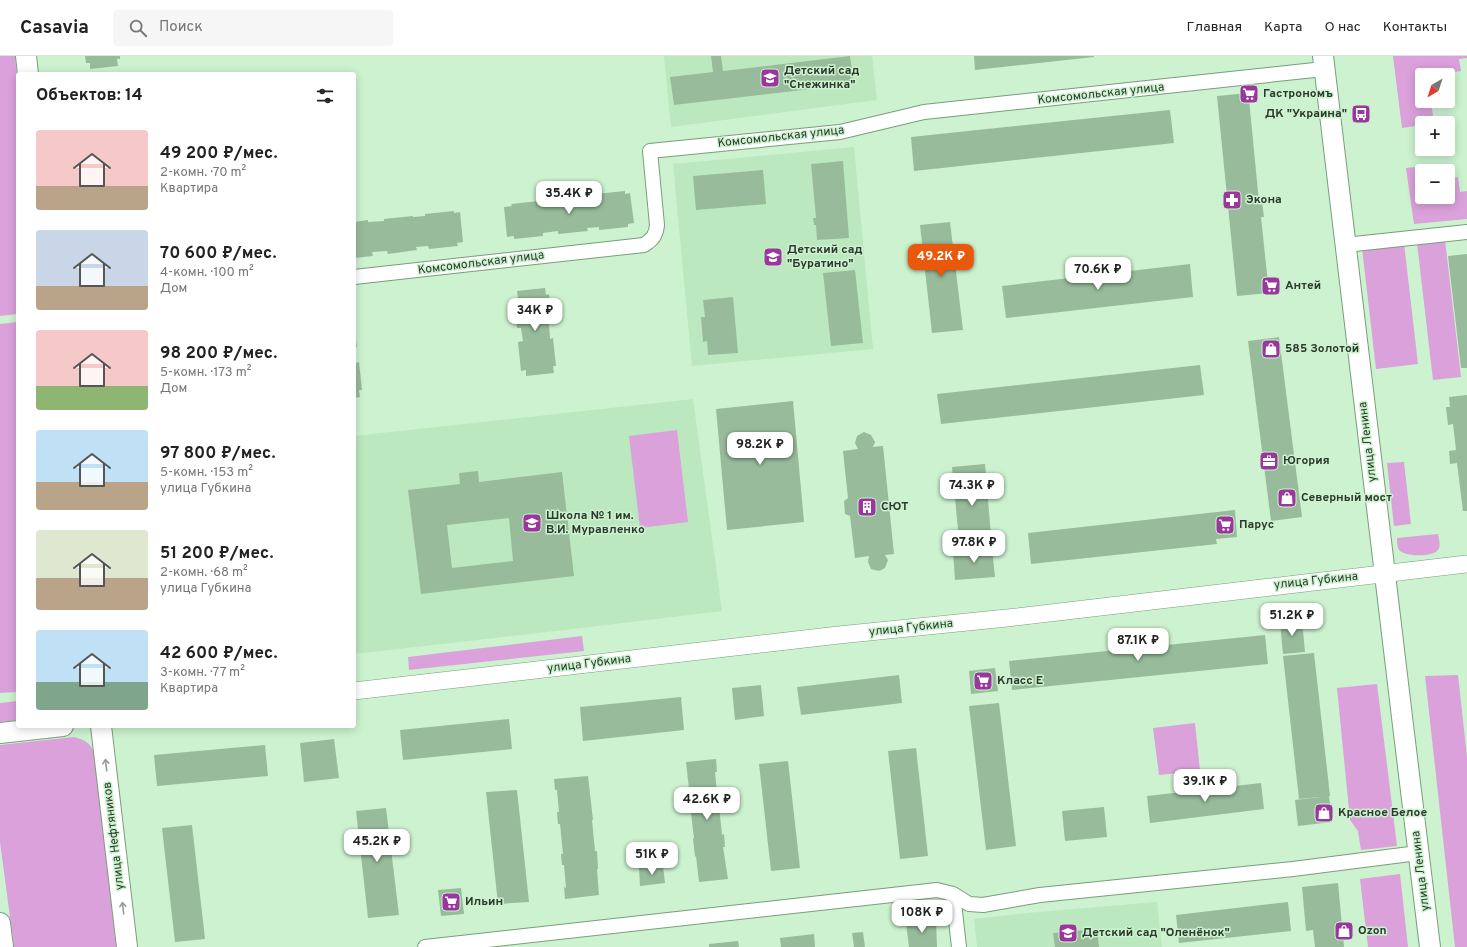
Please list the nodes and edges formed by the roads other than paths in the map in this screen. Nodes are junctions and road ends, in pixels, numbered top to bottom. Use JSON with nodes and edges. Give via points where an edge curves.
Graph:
{"nodes":[{"id":1,"x":26,"y":56,"type":"edge"},
{"id":2,"x":1323,"y":63,"type":"edge"},
{"id":3,"x":28,"y":72,"type":"edge"},
{"id":4,"x":1467,"y":232,"type":"edge"},
{"id":5,"x":1345,"y":245,"type":"junction"},
{"id":6,"x":356,"y":277,"type":"edge"},
{"id":7,"x":1467,"y":564,"type":"edge"},
{"id":8,"x":1384,"y":574,"type":"junction"},
{"id":9,"x":356,"y":691,"type":"edge"},
{"id":10,"x":44,"y":728,"type":"edge"},
{"id":11,"x":101,"y":728,"type":"edge"},
{"id":12,"x":0,"y":733,"type":"edge"},
{"id":13,"x":1418,"y":853,"type":"junction"},
{"id":14,"x":953,"y":894,"type":"junction"},
{"id":15,"x":0,"y":923,"type":"edge"},
{"id":16,"x":3,"y":947,"type":"edge"},
{"id":17,"x":127,"y":947,"type":"edge"},
{"id":18,"x":425,"y":947,"type":"edge"},
{"id":19,"x":959,"y":947,"type":"edge"},
{"id":20,"x":1430,"y":947,"type":"edge"}],
"edges":[{"from":1,"to":3,"type":"main road"},
{"from":2,"to":5,"type":"main road","name":"улица Ленина"},
{"from":2,"to":6,"type":"street","name":"Комсомольская улица","via":[[924,112],[840,132],[650,151],[658,224],[657,233],[644,245]]},
{"from":4,"to":5,"type":"street"},
{"from":5,"to":8,"type":"main road","name":"улица Ленина"},
{"from":7,"to":8,"type":"street","name":"улица Губкина"},
{"from":8,"to":9,"type":"street","name":"улица Губкина"},
{"from":8,"to":13,"type":"main road","name":"улица Ленина"},
{"from":10,"to":12,"type":"main road"},
{"from":17,"to":11,"type":"main road","name":"улица Нефтяников","one_way":true},
{"from":13,"to":14,"type":"street","via":[[1293,869],[1033,896],[983,905],[969,904]]},
{"from":13,"to":20,"type":"main road","name":"улица Ленина"},
{"from":14,"to":18,"type":"street","via":[[937,890]]},
{"from":14,"to":19,"type":"street"},
{"from":15,"to":16,"type":"main road"}]}
